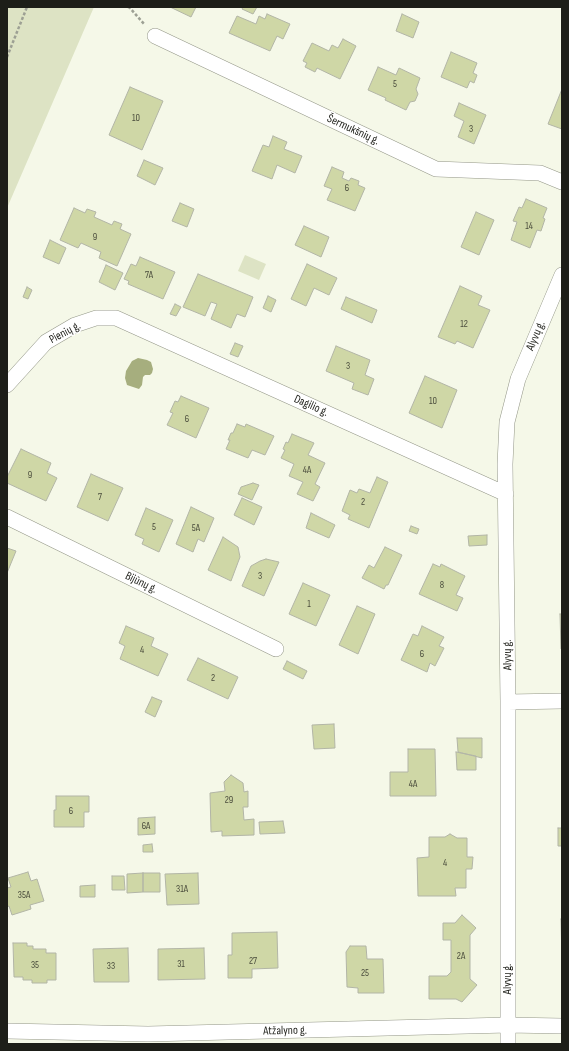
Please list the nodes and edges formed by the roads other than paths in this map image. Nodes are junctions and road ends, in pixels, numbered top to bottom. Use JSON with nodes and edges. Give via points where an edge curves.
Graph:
{"nodes":[{"id":1,"x":155,"y":36,"type":"road end"},
{"id":2,"x":562,"y":182,"type":"edge"},
{"id":3,"x":562,"y":276,"type":"edge"},
{"id":4,"x":116,"y":318,"type":"joint"},
{"id":5,"x":7,"y":385,"type":"edge"},
{"id":6,"x":506,"y":494,"type":"junction"},
{"id":7,"x":7,"y":517,"type":"edge"},
{"id":8,"x":276,"y":649,"type":"dead end"},
{"id":9,"x":562,"y":701,"type":"edge"},
{"id":10,"x":508,"y":702,"type":"junction"},
{"id":11,"x":508,"y":1025,"type":"junction"},
{"id":12,"x":562,"y":1026,"type":"edge"},
{"id":13,"x":7,"y":1031,"type":"edge"},
{"id":14,"x":508,"y":1044,"type":"edge"}],
"edges":[{"from":1,"to":2,"type":"street","name":"Šermukšnių g.","via":[[436,169],[540,173]]},
{"from":3,"to":6,"type":"street","name":"Alyvų g.","via":[[518,379],[508,422]]},
{"from":4,"to":5,"type":"street","name":"Pienių g.","via":[[96,318],[46,342]]},
{"from":4,"to":6,"type":"street","name":"Dagilio g."},
{"from":6,"to":10,"type":"street","name":"Alyvų g."},
{"from":7,"to":8,"type":"street","name":"Bijūnų g."},
{"from":9,"to":10,"type":"street"},
{"from":10,"to":11,"type":"street","name":"Alyvų g."},
{"from":11,"to":12,"type":"street","name":"Atžalyno g."},
{"from":11,"to":13,"type":"street","name":"Atžalyno g.","via":[[148,1034]]},
{"from":11,"to":14,"type":"street","name":"Alyvų g."}]}
